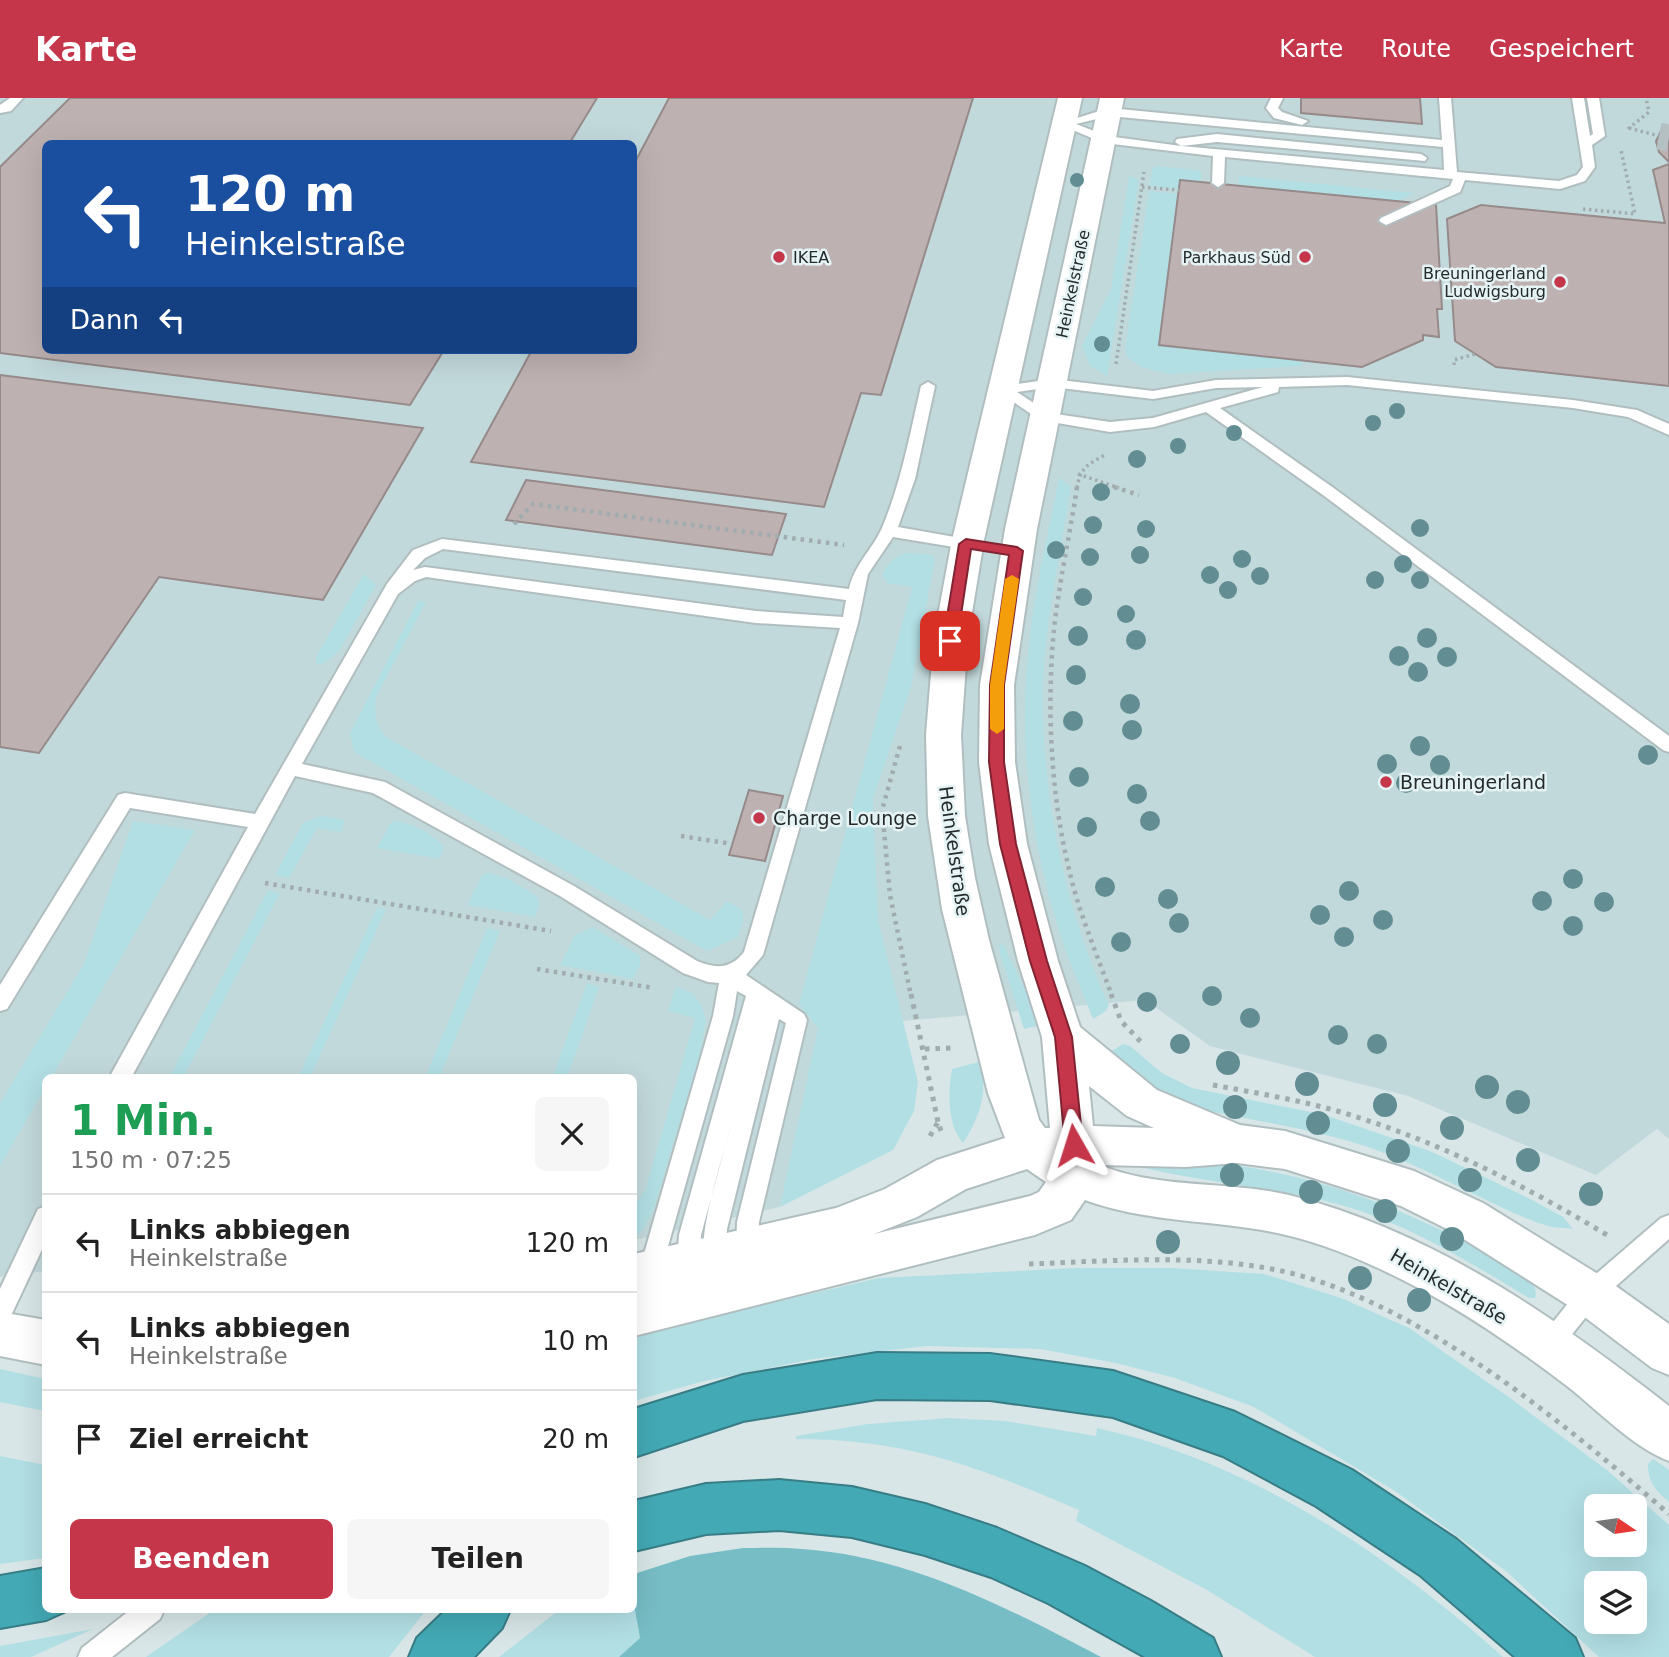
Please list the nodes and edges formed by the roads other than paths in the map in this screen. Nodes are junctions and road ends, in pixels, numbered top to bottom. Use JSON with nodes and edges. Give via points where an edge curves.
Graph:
{"nodes":[{"id":1,"x":17,"y":98,"type":"edge"},
{"id":2,"x":1277,"y":98,"type":"edge"},
{"id":3,"x":1445,"y":98,"type":"edge"},
{"id":4,"x":1578,"y":98,"type":"edge"},
{"id":5,"x":1593,"y":98,"type":"edge"},
{"id":6,"x":1110,"y":105,"type":"edge"},
{"id":7,"x":0,"y":109,"type":"edge"},
{"id":8,"x":1067,"y":111,"type":"edge"},
{"id":9,"x":1163,"y":117,"type":"junction"},
{"id":10,"x":1217,"y":138,"type":"junction"},
{"id":11,"x":1104,"y":139,"type":"junction"},
{"id":12,"x":1448,"y":139,"type":"junction"},
{"id":13,"x":1585,"y":143,"type":"junction"},
{"id":14,"x":1145,"y":146,"type":"junction"},
{"id":15,"x":1219,"y":154,"type":"junction"},
{"id":16,"x":1421,"y":158,"type":"dead end"},
{"id":17,"x":1455,"y":175,"type":"junction"},
{"id":18,"x":1218,"y":183,"type":"dead end"},
{"id":19,"x":1386,"y":221,"type":"dead end"},
{"id":20,"x":1301,"y":381,"type":"junction"},
{"id":21,"x":928,"y":386,"type":"dead end"},
{"id":22,"x":1003,"y":390,"type":"junction"},
{"id":23,"x":1049,"y":400,"type":"junction"},
{"id":24,"x":1210,"y":408,"type":"junction"},
{"id":25,"x":1669,"y":430,"type":"edge"},
{"id":26,"x":889,"y":531,"type":"junction"},
{"id":27,"x":966,"y":544,"type":"junction"},
{"id":28,"x":1017,"y":551,"type":"junction"},
{"id":29,"x":392,"y":590,"type":"junction"},
{"id":30,"x":856,"y":596,"type":"junction"},
{"id":31,"x":850,"y":624,"type":"junction"},
{"id":32,"x":1669,"y":745,"type":"edge"},
{"id":33,"x":290,"y":768,"type":"junction"},
{"id":34,"x":260,"y":822,"type":"junction"},
{"id":35,"x":730,"y":975,"type":"junction"},
{"id":36,"x":764,"y":998,"type":"junction"},
{"id":37,"x":0,"y":1003,"type":"edge"},
{"id":38,"x":1063,"y":1037,"type":"junction"},
{"id":39,"x":122,"y":1074,"type":"edge"},
{"id":40,"x":1237,"y":1144,"type":"junction"},
{"id":41,"x":1061,"y":1157,"type":"junction"},
{"id":42,"x":42,"y":1225,"type":"edge"},
{"id":43,"x":1669,"y":1225,"type":"edge"},
{"id":44,"x":687,"y":1262,"type":"edge"},
{"id":45,"x":1590,"y":1294,"type":"junction"},
{"id":46,"x":637,"y":1313,"type":"edge"},
{"id":47,"x":0,"y":1314,"type":"edge"},
{"id":48,"x":0,"y":1334,"type":"edge"},
{"id":49,"x":42,"y":1342,"type":"edge"},
{"id":50,"x":1549,"y":1345,"type":"junction"},
{"id":51,"x":1669,"y":1352,"type":"edge"},
{"id":52,"x":637,"y":1432,"type":"edge"},
{"id":53,"x":1669,"y":1437,"type":"edge"},
{"id":54,"x":637,"y":1525,"type":"edge"},
{"id":55,"x":42,"y":1595,"type":"edge"},
{"id":56,"x":0,"y":1602,"type":"edge"},
{"id":57,"x":147,"y":1613,"type":"edge"},
{"id":58,"x":481,"y":1613,"type":"edge"},
{"id":59,"x":92,"y":1657,"type":"edge"},
{"id":60,"x":436,"y":1657,"type":"edge"},
{"id":61,"x":1194,"y":1657,"type":"edge"},
{"id":62,"x":1556,"y":1657,"type":"edge"}],
"edges":[{"from":1,"to":7,"type":"lane"},
{"from":2,"to":12,"type":"lane","via":[[1272,108],[1294,120]]},
{"from":3,"to":12,"type":"lane"},
{"from":4,"to":13,"type":"lane"},
{"from":5,"to":13,"type":"lane","via":[[1599,136]]},
{"from":6,"to":8,"type":"lane"},
{"from":6,"to":9,"type":"lane"},
{"from":6,"to":11,"type":"street","name":"Heinkelstraße"},
{"from":8,"to":11,"type":"lane"},
{"from":8,"to":22,"type":"street","name":"Heinkelstraße"},
{"from":9,"to":10,"type":"lane"},
{"from":9,"to":12,"type":"lane"},
{"from":10,"to":14,"type":"lane"},
{"from":10,"to":16,"type":"lane"},
{"from":11,"to":14,"type":"lane"},
{"from":11,"to":23,"type":"street","name":"Heinkelstraße"},
{"from":12,"to":17,"type":"lane"},
{"from":13,"to":17,"type":"lane","via":[[1589,167],[1581,178],[1560,185]]},
{"from":14,"to":15,"type":"lane"},
{"from":15,"to":17,"type":"lane"},
{"from":15,"to":18,"type":"lane"},
{"from":17,"to":19,"type":"lane","via":[[1455,189]]},
{"from":20,"to":23,"type":"lane","via":[[1216,384],[1153,395],[1113,391]]},
{"from":20,"to":24,"type":"lane"},
{"from":20,"to":25,"type":"lane","via":[[1347,381],[1573,404],[1632,414]]},
{"from":21,"to":26,"type":"lane","via":[[907,479]]},
{"from":22,"to":23,"type":"lane"},
{"from":22,"to":23,"type":"lane"},
{"from":22,"to":27,"type":"street","name":"Heinkelstraße"},
{"from":23,"to":24,"type":"lane","via":[[1110,427]]},
{"from":23,"to":28,"type":"street","name":"Heinkelstraße"},
{"from":24,"to":32,"type":"lane"},
{"from":26,"to":27,"type":"lane"},
{"from":26,"to":30,"type":"lane","via":[[860,574]]},
{"from":27,"to":28,"type":"street"},
{"from":27,"to":41,"type":"street","name":"Heinkelstraße","via":[[944,703],[944,789],[963,915],[1017,1115]]},
{"from":28,"to":38,"type":"street","name":"Heinkelstraße","via":[[997,685],[997,762],[1008,844]]},
{"from":29,"to":30,"type":"lane","via":[[414,557],[442,544]]},
{"from":29,"to":31,"type":"lane","via":[[425,572],[756,617]]},
{"from":29,"to":33,"type":"lane"},
{"from":30,"to":31,"type":"lane"},
{"from":31,"to":35,"type":"lane","via":[[752,955]]},
{"from":33,"to":34,"type":"lane"},
{"from":33,"to":35,"type":"lane","via":[[378,788],[567,891],[690,967]]},
{"from":34,"to":37,"type":"lane","via":[[125,800]]},
{"from":34,"to":39,"type":"lane"},
{"from":35,"to":36,"type":"lane"},
{"from":35,"to":44,"type":"lane"},
{"from":36,"to":44,"type":"lane","via":[[716,1229]]},
{"from":36,"to":44,"type":"lane","via":[[797,1020],[748,1222]]},
{"from":38,"to":40,"type":"street","via":[[1142,1103]]},
{"from":38,"to":41,"type":"street","name":"Heinkelstraße"},
{"from":40,"to":41,"type":"street"},
{"from":40,"to":45,"type":"street","via":[[1285,1150],[1414,1191],[1467,1217]]},
{"from":41,"to":44,"type":"street","via":[[940,1158],[901,1203],[836,1228]]},
{"from":41,"to":46,"type":"street","via":[[1055,1206],[1035,1214]]},
{"from":41,"to":50,"type":"street","name":"Heinkelstraße","via":[[1130,1195],[1240,1206],[1326,1225],[1409,1259]]},
{"from":42,"to":47,"type":"lane"},
{"from":43,"to":45,"type":"lane"},
{"from":45,"to":50,"type":"lane"},
{"from":45,"to":51,"type":"street"},
{"from":48,"to":49,"type":"street"},
{"from":50,"to":53,"type":"street","name":"Heinkelstraße"},
{"from":52,"to":62,"type":"highway","via":[[743,1398],[877,1376],[990,1377],[1113,1394],[1235,1436],[1334,1488],[1438,1557]]},
{"from":54,"to":61,"type":"highway","via":[[714,1508],[775,1506],[839,1510],[899,1522],[971,1543],[1033,1568]]},
{"from":55,"to":56,"type":"highway"},
{"from":57,"to":59,"type":"lane"},
{"from":58,"to":60,"type":"highway"}]}
